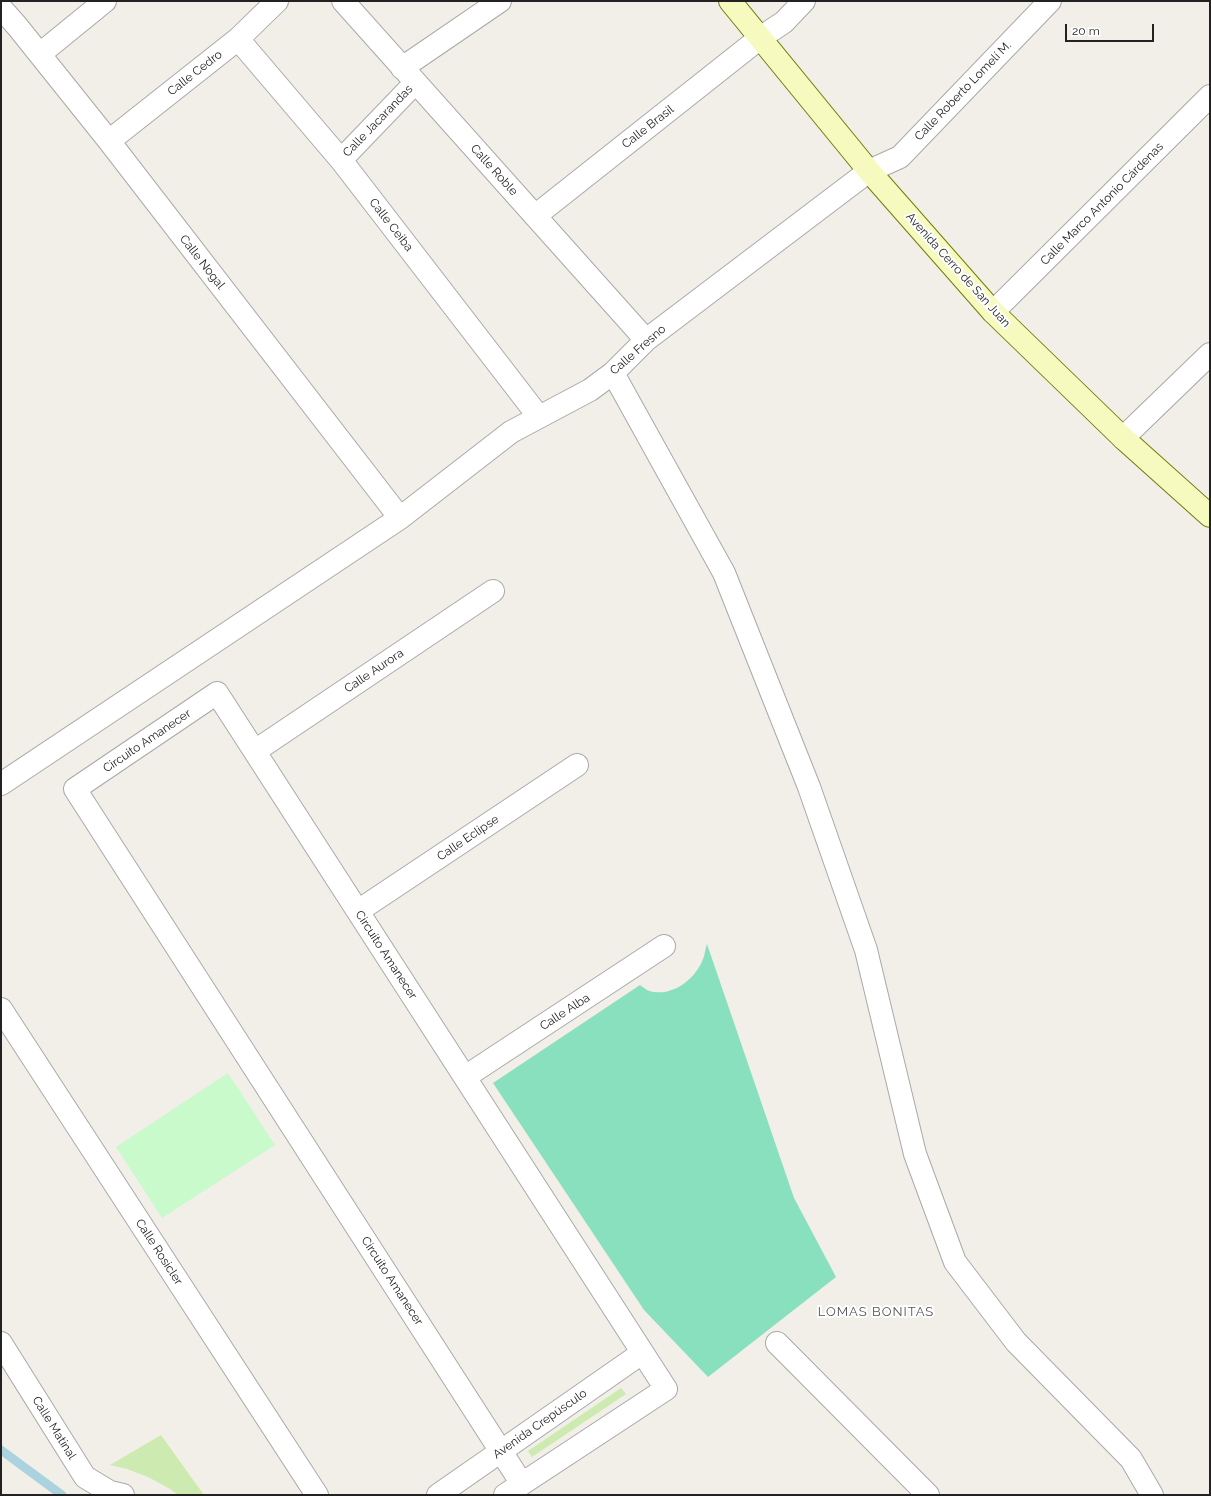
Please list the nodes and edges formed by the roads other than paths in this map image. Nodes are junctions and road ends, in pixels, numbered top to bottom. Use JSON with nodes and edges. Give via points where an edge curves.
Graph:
{"nodes":[{"id":1,"x":105,"y":1,"type":"edge"},
{"id":2,"x":277,"y":1,"type":"edge"},
{"id":3,"x":343,"y":1,"type":"edge"},
{"id":4,"x":500,"y":1,"type":"edge"},
{"id":5,"x":730,"y":1,"type":"edge"},
{"id":6,"x":804,"y":1,"type":"edge"},
{"id":7,"x":1050,"y":1,"type":"edge"},
{"id":8,"x":1,"y":8,"type":"edge"},
{"id":9,"x":9,"y":29,"type":"edge"},
{"id":10,"x":760,"y":38,"type":"junction"},
{"id":11,"x":238,"y":39,"type":"junction"},
{"id":12,"x":40,"y":54,"type":"junction"},
{"id":13,"x":409,"y":76,"type":"junction"},
{"id":14,"x":1210,"y":96,"type":"edge"},
{"id":15,"x":109,"y":141,"type":"junction"},
{"id":16,"x":341,"y":160,"type":"junction"},
{"id":17,"x":869,"y":171,"type":"junction"},
{"id":18,"x":536,"y":216,"type":"junction"},
{"id":19,"x":993,"y":312,"type":"junction"},
{"id":20,"x":646,"y":340,"type":"junction"},
{"id":21,"x":1210,"y":354,"type":"edge"},
{"id":22,"x":613,"y":373,"type":"junction"},
{"id":23,"x":539,"y":417,"type":"junction"},
{"id":24,"x":1123,"y":438,"type":"junction"},
{"id":25,"x":1210,"y":516,"type":"edge"},
{"id":26,"x":400,"y":518,"type":"junction"},
{"id":27,"x":493,"y":592,"type":"dead end"},
{"id":28,"x":255,"y":751,"type":"junction"},
{"id":29,"x":577,"y":765,"type":"dead end"},
{"id":30,"x":1,"y":784,"type":"edge"},
{"id":31,"x":358,"y":911,"type":"junction"},
{"id":32,"x":664,"y":946,"type":"dead end"},
{"id":33,"x":1,"y":1009,"type":"edge"},
{"id":34,"x":465,"y":1078,"type":"junction"},
{"id":35,"x":1,"y":1343,"type":"edge"},
{"id":36,"x":777,"y":1343,"type":"dead end"},
{"id":37,"x":642,"y":1353,"type":"junction"},
{"id":38,"x":501,"y":1451,"type":"junction"},
{"id":39,"x":514,"y":1489,"type":"edge"},
{"id":40,"x":123,"y":1495,"type":"edge"},
{"id":41,"x":317,"y":1495,"type":"edge"},
{"id":42,"x":438,"y":1495,"type":"edge"},
{"id":43,"x":928,"y":1495,"type":"edge"},
{"id":44,"x":1152,"y":1495,"type":"edge"}],
"edges":[{"from":1,"to":12,"type":"street"},
{"from":2,"to":11,"type":"street","name":"Calle Cedro"},
{"from":3,"to":13,"type":"street","name":"Calle Roble"},
{"from":4,"to":13,"type":"street","name":"Calle Jacarandas"},
{"from":5,"to":10,"type":"street","name":"Avenida Cerro de San Juan"},
{"from":6,"to":10,"type":"street","name":"Calle Brasil","via":[[784,22]]},
{"from":7,"to":17,"type":"street","name":"Calle Roberto Lomelí M.","via":[[900,157]]},
{"from":8,"to":9,"type":"street","name":"Calle Nogal"},
{"from":9,"to":12,"type":"street","name":"Calle Nogal"},
{"from":10,"to":17,"type":"street","name":"Avenida Cerro de San Juan"},
{"from":10,"to":18,"type":"street","name":"Calle Brasil"},
{"from":11,"to":15,"type":"street","name":"Calle Cedro"},
{"from":11,"to":16,"type":"street","name":"Calle Ceiba"},
{"from":12,"to":15,"type":"street","name":"Calle Nogal"},
{"from":13,"to":16,"type":"street","name":"Calle Jacarandas"},
{"from":13,"to":18,"type":"street","name":"Calle Roble"},
{"from":14,"to":19,"type":"street","name":"Calle Marco Antonio Cárdenas"},
{"from":15,"to":26,"type":"street","name":"Calle Nogal"},
{"from":16,"to":23,"type":"street","name":"Calle Ceiba"},
{"from":17,"to":19,"type":"street","name":"Avenida Cerro de San Juan"},
{"from":17,"to":20,"type":"street","name":"Calle Fresno"},
{"from":18,"to":20,"type":"street","name":"Calle Roble"},
{"from":19,"to":24,"type":"street","name":"Avenida Cerro de San Juan"},
{"from":20,"to":22,"type":"street","name":"Calle Fresno"},
{"from":21,"to":24,"type":"street"},
{"from":22,"to":23,"type":"street","name":"Calle Fresno","via":[[590,390]]},
{"from":22,"to":44,"type":"street","via":[[724,573],[809,787],[866,950],[915,1154],[955,1262],[1016,1342],[1131,1458]]},
{"from":23,"to":26,"type":"street","name":"Calle Fresno","via":[[510,432]]},
{"from":24,"to":25,"type":"street","name":"Avenida Cerro de San Juan"},
{"from":26,"to":30,"type":"street","name":"Calle Fresno"},
{"from":27,"to":28,"type":"street","name":"Calle Aurora"},
{"from":28,"to":31,"type":"street","name":"Circuito Amanecer"},
{"from":28,"to":38,"type":"street","name":"Circuito Amanecer","via":[[217,693],[75,789]]},
{"from":29,"to":31,"type":"street","name":"Calle Eclipse"},
{"from":31,"to":34,"type":"street","name":"Circuito Amanecer"},
{"from":32,"to":34,"type":"street","name":"Calle Alba"},
{"from":33,"to":41,"type":"street","name":"Calle Rosicler"},
{"from":34,"to":37,"type":"street","name":"Circuito Amanecer"},
{"from":35,"to":40,"type":"street","name":"Calle Matinal","via":[[84,1477],[110,1492]]},
{"from":36,"to":43,"type":"street"},
{"from":37,"to":38,"type":"street","name":"Avenida Crepúsculo"},
{"from":37,"to":39,"type":"street","name":"Circuito Amanecer","via":[[666,1389]]},
{"from":38,"to":39,"type":"street","name":"Circuito Amanecer"},
{"from":38,"to":42,"type":"street","name":"Avenida Crepúsculo"}]}
